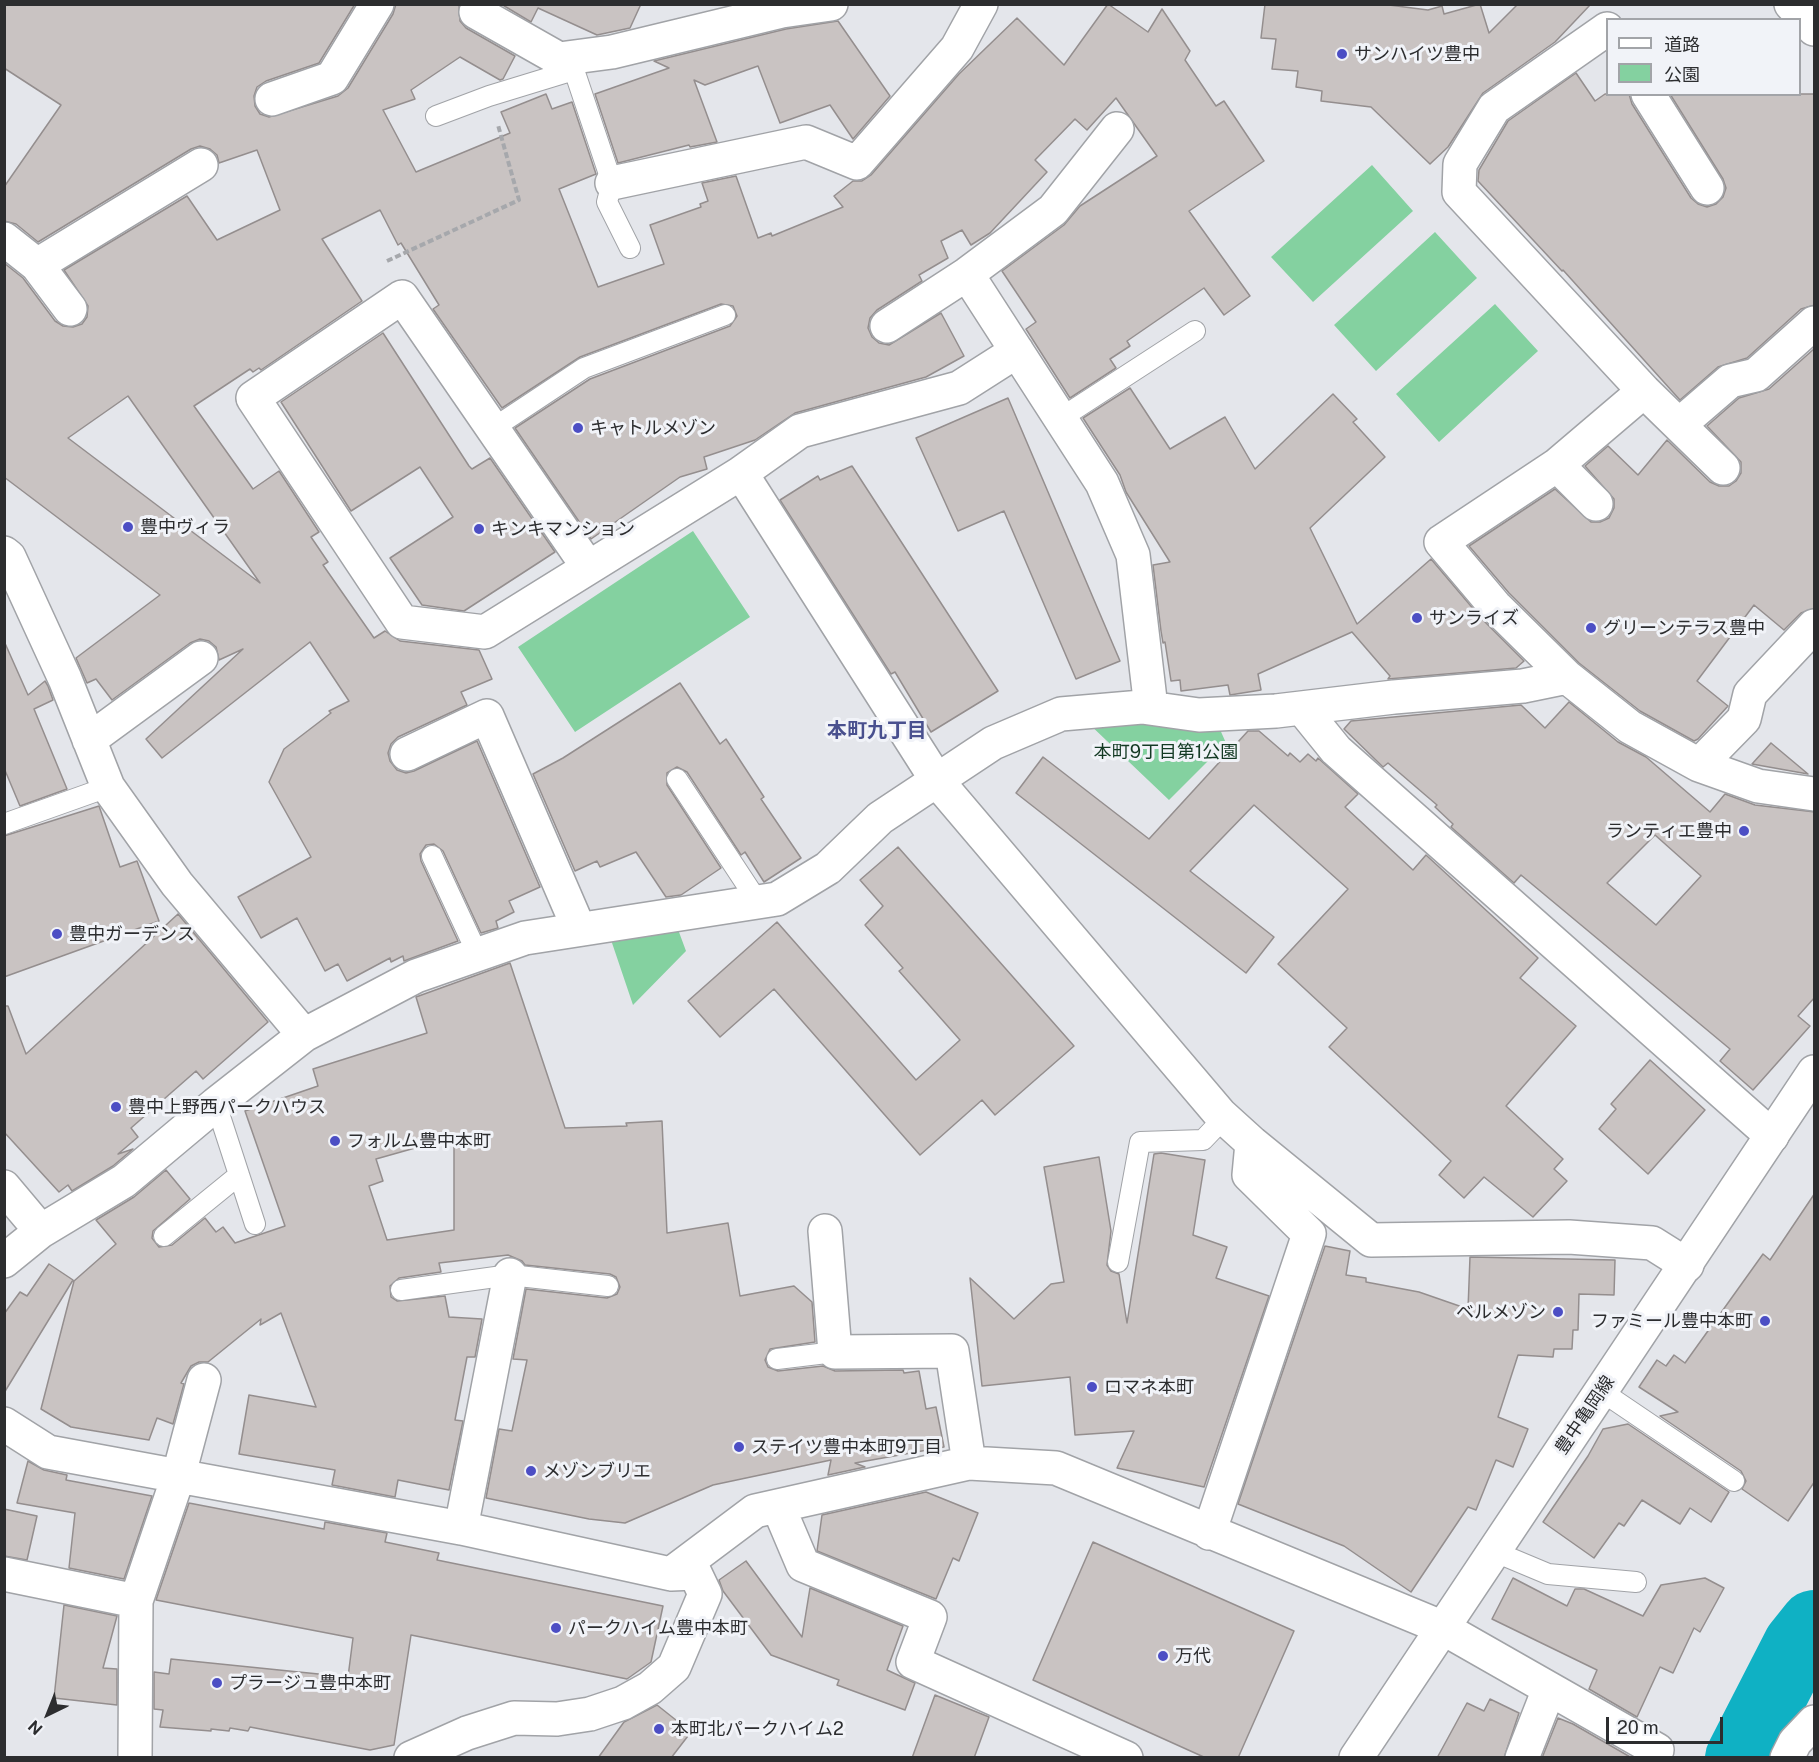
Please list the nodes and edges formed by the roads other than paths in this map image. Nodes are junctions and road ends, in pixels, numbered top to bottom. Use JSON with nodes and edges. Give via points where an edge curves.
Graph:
{"nodes":[{"id":1,"x":377,"y":4,"type":"edge"},
{"id":2,"x":831,"y":4,"type":"edge"},
{"id":3,"x":981,"y":4,"type":"edge"},
{"id":4,"x":1596,"y":4,"type":"edge"},
{"id":5,"x":1791,"y":4,"type":"edge"},
{"id":6,"x":471,"y":7,"type":"edge"},
{"id":7,"x":1606,"y":27,"type":"edge"},
{"id":8,"x":1815,"y":29,"type":"edge"},
{"id":9,"x":1606,"y":30,"type":"edge"},
{"id":10,"x":572,"y":64,"type":"junction"},
{"id":11,"x":1649,"y":96,"type":"edge"},
{"id":12,"x":273,"y":99,"type":"dead end"},
{"id":13,"x":436,"y":116,"type":"dead end"},
{"id":14,"x":1117,"y":129,"type":"dead end"},
{"id":15,"x":201,"y":165,"type":"dead end"},
{"id":16,"x":612,"y":183,"type":"junction"},
{"id":17,"x":1707,"y":188,"type":"dead end"},
{"id":18,"x":4,"y":240,"type":"edge"},
{"id":19,"x":630,"y":248,"type":"dead end"},
{"id":20,"x":37,"y":265,"type":"junction"},
{"id":21,"x":967,"y":274,"type":"junction"},
{"id":22,"x":70,"y":309,"type":"dead end"},
{"id":23,"x":725,"y":315,"type":"dead end"},
{"id":24,"x":1815,"y":323,"type":"edge"},
{"id":25,"x":887,"y":326,"type":"dead end"},
{"id":26,"x":1196,"y":331,"type":"dead end"},
{"id":27,"x":1017,"y":351,"type":"junction"},
{"id":28,"x":1644,"y":390,"type":"junction"},
{"id":29,"x":1061,"y":418,"type":"junction"},
{"id":30,"x":1679,"y":425,"type":"junction"},
{"id":31,"x":492,"y":429,"type":"junction"},
{"id":32,"x":1557,"y":465,"type":"junction"},
{"id":33,"x":1723,"y":468,"type":"dead end"},
{"id":34,"x":741,"y":473,"type":"junction"},
{"id":35,"x":1596,"y":504,"type":"dead end"},
{"id":36,"x":4,"y":553,"type":"edge"},
{"id":37,"x":588,"y":567,"type":"junction"},
{"id":38,"x":1815,"y":626,"type":"edge"},
{"id":39,"x":201,"y":658,"type":"dead end"},
{"id":40,"x":1567,"y":677,"type":"junction"},
{"id":41,"x":1151,"y":708,"type":"junction"},
{"id":42,"x":1302,"y":708,"type":"junction"},
{"id":43,"x":90,"y":740,"type":"junction"},
{"id":44,"x":407,"y":754,"type":"dead end"},
{"id":45,"x":1699,"y":765,"type":"junction"},
{"id":46,"x":677,"y":779,"type":"dead end"},
{"id":47,"x":938,"y":782,"type":"junction"},
{"id":48,"x":108,"y":788,"type":"junction"},
{"id":49,"x":1815,"y":794,"type":"edge"},
{"id":50,"x":4,"y":824,"type":"edge"},
{"id":51,"x":432,"y":856,"type":"dead end"},
{"id":52,"x":758,"y":902,"type":"junction"},
{"id":53,"x":579,"y":929,"type":"junction"},
{"id":54,"x":478,"y":955,"type":"junction"},
{"id":55,"x":304,"y":1035,"type":"junction"},
{"id":56,"x":1815,"y":1072,"type":"edge"},
{"id":57,"x":216,"y":1104,"type":"junction"},
{"id":58,"x":1224,"y":1118,"type":"junction"},
{"id":59,"x":1772,"y":1136,"type":"junction"},
{"id":60,"x":1252,"y":1143,"type":"junction"},
{"id":61,"x":239,"y":1175,"type":"junction"},
{"id":62,"x":4,"y":1187,"type":"edge"},
{"id":63,"x":255,"y":1224,"type":"dead end"},
{"id":64,"x":41,"y":1231,"type":"junction"},
{"id":65,"x":825,"y":1231,"type":"dead end"},
{"id":66,"x":164,"y":1236,"type":"dead end"},
{"id":67,"x":4,"y":1261,"type":"edge"},
{"id":68,"x":1118,"y":1262,"type":"dead end"},
{"id":69,"x":1687,"y":1265,"type":"junction"},
{"id":70,"x":510,"y":1275,"type":"junction"},
{"id":71,"x":608,"y":1286,"type":"dead end"},
{"id":72,"x":401,"y":1290,"type":"dead end"},
{"id":73,"x":835,"y":1352,"type":"junction"},
{"id":74,"x":777,"y":1359,"type":"dead end"},
{"id":75,"x":204,"y":1380,"type":"dead end"},
{"id":76,"x":1601,"y":1391,"type":"junction"},
{"id":77,"x":4,"y":1425,"type":"edge"},
{"id":78,"x":969,"y":1463,"type":"junction"},
{"id":79,"x":178,"y":1474,"type":"junction"},
{"id":80,"x":1734,"y":1481,"type":"dead end"},
{"id":81,"x":778,"y":1506,"type":"junction"},
{"id":82,"x":460,"y":1528,"type":"junction"},
{"id":83,"x":1209,"y":1533,"type":"junction"},
{"id":84,"x":1493,"y":1551,"type":"junction"},
{"id":85,"x":4,"y":1574,"type":"edge"},
{"id":86,"x":671,"y":1574,"type":"junction"},
{"id":87,"x":1636,"y":1582,"type":"dead end"},
{"id":88,"x":136,"y":1601,"type":"junction"},
{"id":89,"x":1441,"y":1627,"type":"junction"},
{"id":90,"x":1549,"y":1689,"type":"junction"},
{"id":91,"x":1815,"y":1722,"type":"edge"},
{"id":92,"x":135,"y":1758,"type":"edge"},
{"id":93,"x":411,"y":1758,"type":"edge"},
{"id":94,"x":1126,"y":1758,"type":"edge"},
{"id":95,"x":1356,"y":1758,"type":"edge"},
{"id":96,"x":1522,"y":1758,"type":"edge"},
{"id":97,"x":1653,"y":1758,"type":"edge"},
{"id":98,"x":1787,"y":1758,"type":"edge"}],
"edges":[{"from":1,"to":12,"type":"street","via":[[332,78]]},
{"from":2,"to":10,"type":"street","via":[[782,11]]},
{"from":3,"to":16,"type":"street","via":[[957,48],[857,163],[806,142]]},
{"from":4,"to":7,"type":"street"},
{"from":5,"to":8,"type":"street"},
{"from":6,"to":10,"type":"street"},
{"from":9,"to":28,"type":"street","via":[[1494,108],[1460,164],[1459,192]]},
{"from":10,"to":13,"type":"lane"},
{"from":10,"to":16,"type":"lane"},
{"from":11,"to":17,"type":"street"},
{"from":14,"to":21,"type":"street","via":[[1053,210]]},
{"from":15,"to":20,"type":"street"},
{"from":16,"to":19,"type":"lane","via":[[607,202]]},
{"from":18,"to":20,"type":"street"},
{"from":20,"to":22,"type":"street"},
{"from":21,"to":25,"type":"street"},
{"from":21,"to":27,"type":"street"},
{"from":23,"to":31,"type":"lane","via":[[584,368]]},
{"from":24,"to":30,"type":"street","via":[[1756,375],[1730,381]]},
{"from":26,"to":29,"type":"lane"},
{"from":27,"to":29,"type":"street"},
{"from":27,"to":34,"type":"street","via":[[959,388],[800,431]]},
{"from":28,"to":30,"type":"street"},
{"from":28,"to":32,"type":"street"},
{"from":29,"to":41,"type":"street","via":[[1102,483],[1133,555]]},
{"from":30,"to":33,"type":"street"},
{"from":31,"to":37,"type":"street"},
{"from":31,"to":37,"type":"street","via":[[402,297],[254,398],[402,622],[485,632]]},
{"from":32,"to":35,"type":"street"},
{"from":32,"to":40,"type":"street","via":[[1441,542],[1495,606]]},
{"from":34,"to":37,"type":"street"},
{"from":34,"to":47,"type":"street"},
{"from":36,"to":43,"type":"street","via":[[66,679]]},
{"from":38,"to":45,"type":"street","via":[[1750,694],[1744,718]]},
{"from":39,"to":43,"type":"street"},
{"from":40,"to":42,"type":"street","via":[[1523,686]]},
{"from":40,"to":45,"type":"street","via":[[1630,727]]},
{"from":41,"to":42,"type":"street","via":[[1199,715]]},
{"from":41,"to":47,"type":"street","via":[[1061,714],[993,743]]},
{"from":42,"to":59,"type":"street","via":[[1336,750]]},
{"from":43,"to":48,"type":"street"},
{"from":44,"to":53,"type":"street","via":[[487,716]]},
{"from":45,"to":49,"type":"street","via":[[1758,786]]},
{"from":46,"to":52,"type":"lane"},
{"from":47,"to":52,"type":"street","via":[[880,818],[828,867],[777,899]]},
{"from":47,"to":58,"type":"street"},
{"from":48,"to":50,"type":"lane"},
{"from":48,"to":55,"type":"street","via":[[177,884]]},
{"from":51,"to":54,"type":"lane"},
{"from":52,"to":53,"type":"street"},
{"from":53,"to":54,"type":"street","via":[[525,938]]},
{"from":54,"to":55,"type":"street","via":[[416,976]]},
{"from":55,"to":57,"type":"street"},
{"from":56,"to":59,"type":"street","name":"豊中亀岡線"},
{"from":57,"to":61,"type":"lane"},
{"from":57,"to":64,"type":"street","via":[[124,1181]]},
{"from":58,"to":60,"type":"street"},
{"from":58,"to":68,"type":"lane","via":[[1203,1140],[1140,1142]]},
{"from":59,"to":69,"type":"street","name":"豊中亀岡線"},
{"from":60,"to":69,"type":"street","via":[[1371,1240],[1569,1237],[1652,1243]]},
{"from":60,"to":83,"type":"street","via":[[1249,1175],[1310,1234]]},
{"from":61,"to":63,"type":"lane"},
{"from":61,"to":66,"type":"lane"},
{"from":62,"to":64,"type":"street"},
{"from":64,"to":67,"type":"street"},
{"from":65,"to":73,"type":"street"},
{"from":69,"to":76,"type":"street","name":"豊中亀岡線"},
{"from":70,"to":71,"type":"lane"},
{"from":70,"to":72,"type":"lane"},
{"from":70,"to":82,"type":"street"},
{"from":73,"to":74,"type":"lane"},
{"from":73,"to":78,"type":"street","via":[[952,1351]]},
{"from":75,"to":79,"type":"street"},
{"from":76,"to":80,"type":"lane"},
{"from":76,"to":84,"type":"street","name":"豊中亀岡線"},
{"from":77,"to":79,"type":"street","via":[[48,1452]]},
{"from":78,"to":81,"type":"street"},
{"from":78,"to":83,"type":"street","via":[[1056,1468]]},
{"from":79,"to":82,"type":"street"},
{"from":79,"to":88,"type":"street"},
{"from":81,"to":86,"type":"street","via":[[755,1511]]},
{"from":81,"to":94,"type":"street","via":[[803,1565],[930,1617],[913,1662]]},
{"from":82,"to":86,"type":"street"},
{"from":83,"to":89,"type":"street"},
{"from":84,"to":87,"type":"lane","via":[[1548,1574]]},
{"from":84,"to":89,"type":"street","name":"豊中亀岡線"},
{"from":85,"to":88,"type":"street"},
{"from":86,"to":93,"type":"street","via":[[695,1573],[705,1594],[674,1667],[650,1688],[623,1703],[590,1714],[557,1719],[514,1718],[467,1733]]},
{"from":88,"to":92,"type":"street"},
{"from":89,"to":90,"type":"street"},
{"from":89,"to":95,"type":"street","name":"豊中亀岡線"},
{"from":90,"to":96,"type":"street"},
{"from":90,"to":97,"type":"street","via":[[1657,1750]]},
{"from":91,"to":98,"type":"street"}]}
